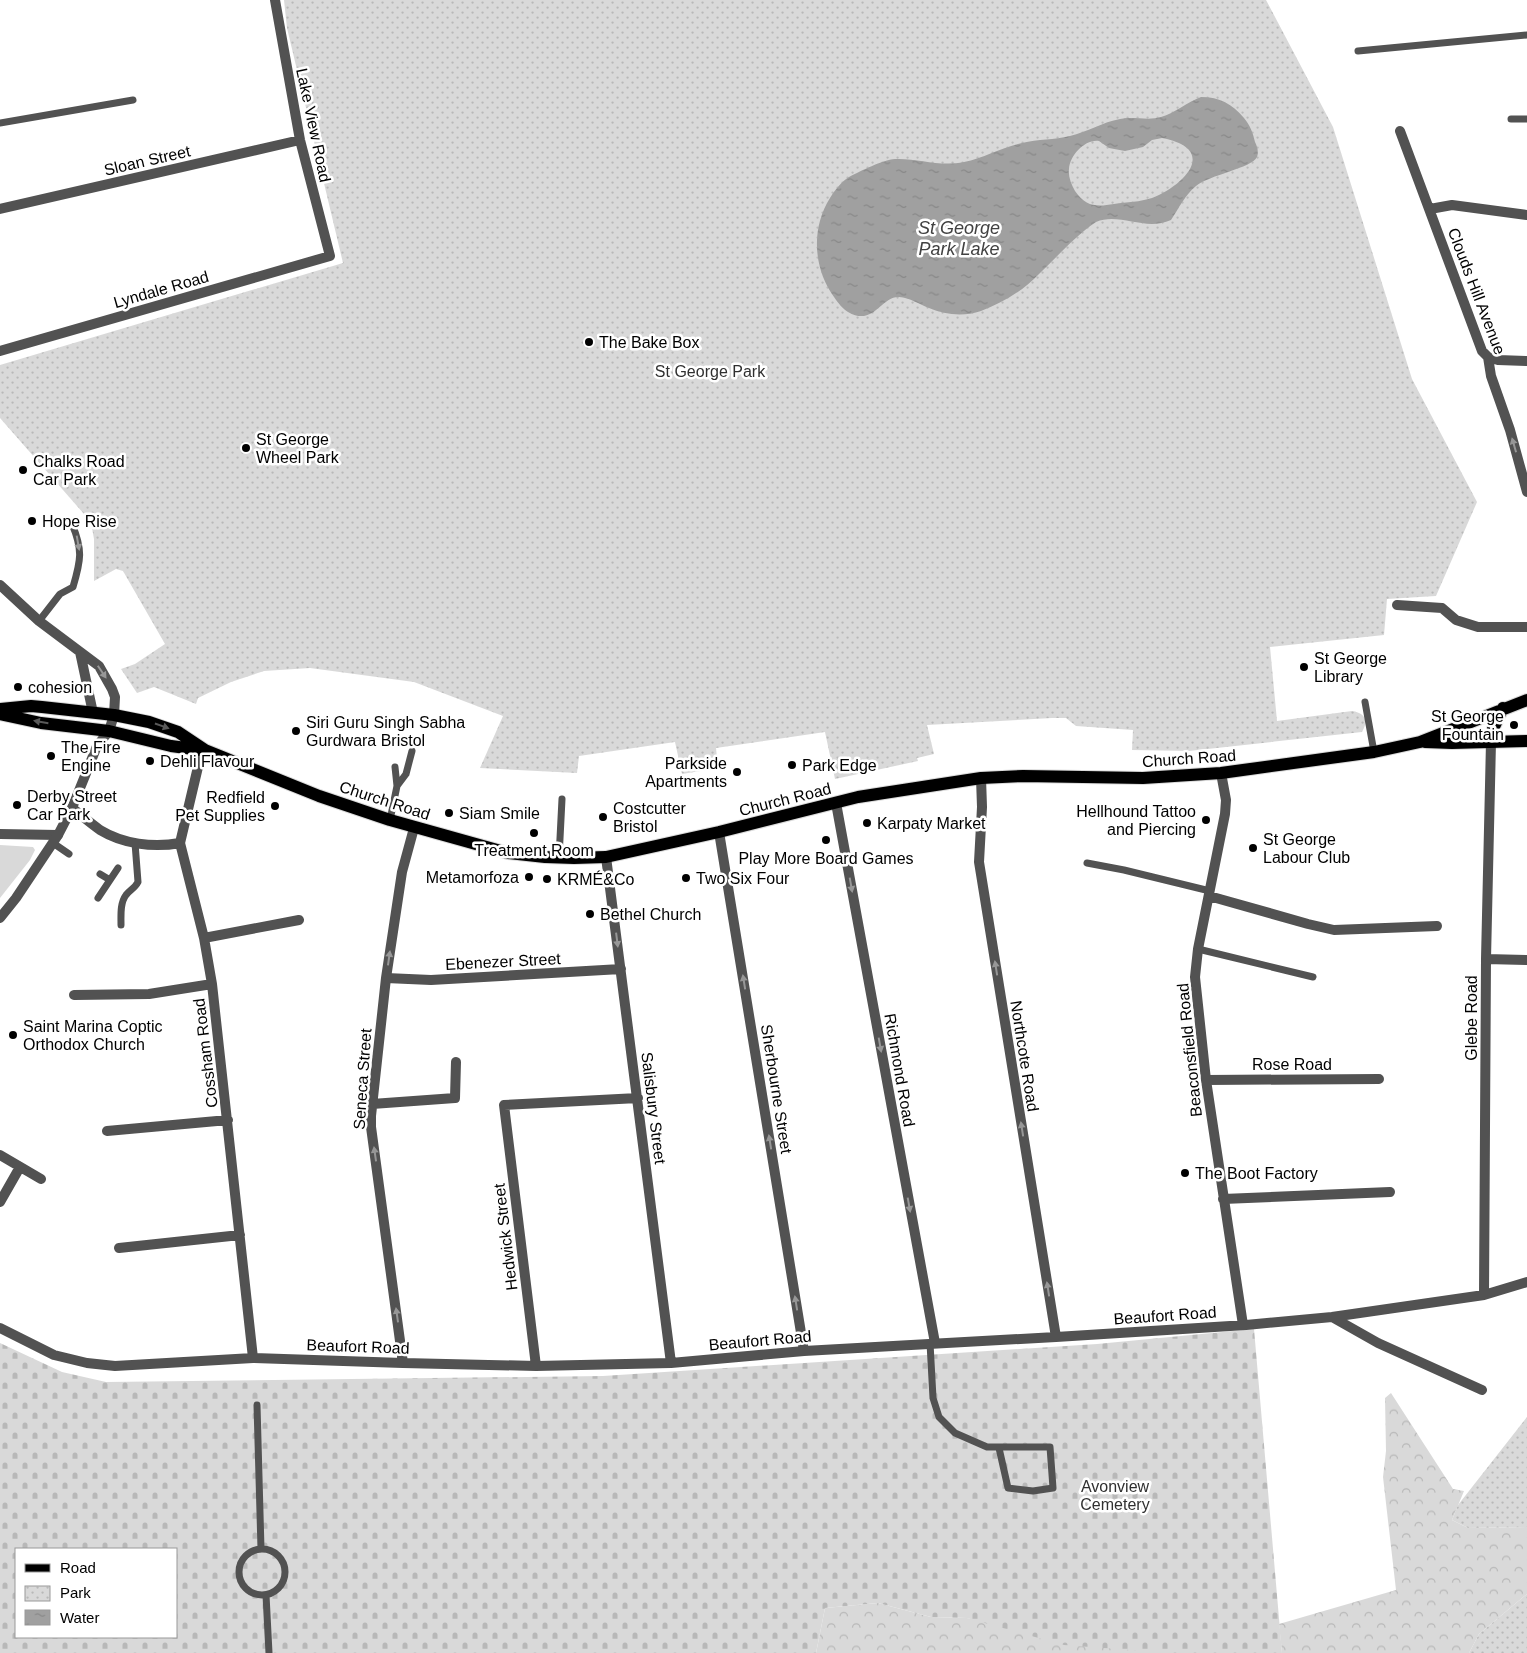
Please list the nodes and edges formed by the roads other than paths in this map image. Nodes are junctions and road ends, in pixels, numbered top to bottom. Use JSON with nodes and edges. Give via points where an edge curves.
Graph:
{"nodes":[{"id":1,"x":275,"y":0,"type":"edge"},
{"id":2,"x":1527,"y":35,"type":"edge"},
{"id":3,"x":1358,"y":51,"type":"dead end"},
{"id":4,"x":133,"y":100,"type":"dead end"},
{"id":5,"x":1511,"y":119,"type":"dead end"},
{"id":6,"x":1527,"y":119,"type":"edge"},
{"id":7,"x":0,"y":124,"type":"edge"},
{"id":8,"x":1400,"y":131,"type":"dead end"},
{"id":9,"x":300,"y":140,"type":"junction"},
{"id":10,"x":1430,"y":209,"type":"junction"},
{"id":11,"x":0,"y":210,"type":"edge"},
{"id":12,"x":1527,"y":215,"type":"edge"},
{"id":13,"x":330,"y":256,"type":"joint"},
{"id":14,"x":0,"y":351,"type":"edge"},
{"id":15,"x":1488,"y":356,"type":"junction"},
{"id":16,"x":1527,"y":361,"type":"edge"},
{"id":17,"x":1527,"y":492,"type":"edge"},
{"id":18,"x":72,"y":524,"type":"dead end"},
{"id":19,"x":0,"y":585,"type":"edge"},
{"id":20,"x":1397,"y":605,"type":"dead end"},
{"id":21,"x":39,"y":621,"type":"junction"},
{"id":22,"x":1527,"y":627,"type":"edge"},
{"id":23,"x":80,"y":652,"type":"junction"},
{"id":24,"x":1527,"y":700,"type":"edge"},
{"id":25,"x":1365,"y":702,"type":"dead end"},
{"id":26,"x":1503,"y":708,"type":"junction"},
{"id":27,"x":0,"y":709,"type":"edge"},
{"id":28,"x":93,"y":713,"type":"junction"},
{"id":29,"x":0,"y":714,"type":"edge"},
{"id":30,"x":114,"y":715,"type":"junction"},
{"id":31,"x":95,"y":729,"type":"junction"},
{"id":32,"x":109,"y":731,"type":"junction"},
{"id":33,"x":1527,"y":741,"type":"edge"},
{"id":34,"x":1420,"y":742,"type":"junction"},
{"id":35,"x":1491,"y":742,"type":"junction"},
{"id":36,"x":97,"y":746,"type":"junction"},
{"id":37,"x":205,"y":750,"type":"junction"},
{"id":38,"x":412,"y":751,"type":"dead end"},
{"id":39,"x":1374,"y":752,"type":"junction"},
{"id":40,"x":395,"y":767,"type":"dead end"},
{"id":41,"x":1221,"y":773,"type":"junction"},
{"id":42,"x":981,"y":778,"type":"junction"},
{"id":43,"x":397,"y":786,"type":"junction"},
{"id":44,"x":562,"y":799,"type":"dead end"},
{"id":45,"x":836,"y":802,"type":"junction"},
{"id":46,"x":72,"y":808,"type":"junction"},
{"id":47,"x":390,"y":820,"type":"junction"},
{"id":48,"x":414,"y":828,"type":"junction"},
{"id":49,"x":719,"y":832,"type":"junction"},
{"id":50,"x":0,"y":834,"type":"edge"},
{"id":51,"x":55,"y":839,"type":"junction"},
{"id":52,"x":135,"y":843,"type":"junction"},
{"id":53,"x":180,"y":843,"type":"junction"},
{"id":54,"x":69,"y":854,"type":"dead end"},
{"id":55,"x":606,"y":857,"type":"junction"},
{"id":56,"x":559,"y":858,"type":"junction"},
{"id":57,"x":1087,"y":864,"type":"dead end"},
{"id":58,"x":118,"y":868,"type":"dead end"},
{"id":59,"x":100,"y":874,"type":"dead end"},
{"id":60,"x":110,"y":880,"type":"junction"},
{"id":61,"x":1209,"y":893,"type":"junction"},
{"id":62,"x":98,"y":898,"type":"dead end"},
{"id":63,"x":0,"y":918,"type":"edge"},
{"id":64,"x":299,"y":920,"type":"dead end"},
{"id":65,"x":121,"y":925,"type":"dead end"},
{"id":66,"x":1437,"y":926,"type":"dead end"},
{"id":67,"x":204,"y":938,"type":"junction"},
{"id":68,"x":1198,"y":949,"type":"junction"},
{"id":69,"x":1486,"y":960,"type":"junction"},
{"id":70,"x":1527,"y":960,"type":"edge"},
{"id":71,"x":621,"y":969,"type":"junction"},
{"id":72,"x":1313,"y":977,"type":"dead end"},
{"id":73,"x":386,"y":978,"type":"junction"},
{"id":74,"x":212,"y":984,"type":"junction"},
{"id":75,"x":74,"y":995,"type":"dead end"},
{"id":76,"x":456,"y":1062,"type":"dead end"},
{"id":77,"x":1379,"y":1079,"type":"dead end"},
{"id":78,"x":1206,"y":1080,"type":"junction"},
{"id":79,"x":638,"y":1098,"type":"junction"},
{"id":80,"x":372,"y":1104,"type":"junction"},
{"id":81,"x":228,"y":1120,"type":"junction"},
{"id":82,"x":107,"y":1131,"type":"dead end"},
{"id":83,"x":0,"y":1155,"type":"edge"},
{"id":84,"x":20,"y":1167,"type":"junction"},
{"id":85,"x":41,"y":1179,"type":"dead end"},
{"id":86,"x":1390,"y":1192,"type":"dead end"},
{"id":87,"x":1223,"y":1199,"type":"junction"},
{"id":88,"x":0,"y":1202,"type":"edge"},
{"id":89,"x":240,"y":1235,"type":"junction"},
{"id":90,"x":119,"y":1248,"type":"dead end"},
{"id":91,"x":1527,"y":1282,"type":"edge"},
{"id":92,"x":1484,"y":1295,"type":"junction"},
{"id":93,"x":1332,"y":1317,"type":"junction"},
{"id":94,"x":1243,"y":1325,"type":"junction"},
{"id":95,"x":0,"y":1328,"type":"edge"},
{"id":96,"x":1056,"y":1337,"type":"junction"},
{"id":97,"x":932,"y":1343,"type":"junction"},
{"id":98,"x":804,"y":1351,"type":"junction"},
{"id":99,"x":254,"y":1358,"type":"junction"},
{"id":100,"x":403,"y":1363,"type":"junction"},
{"id":101,"x":672,"y":1363,"type":"junction"},
{"id":102,"x":536,"y":1366,"type":"junction"},
{"id":103,"x":1482,"y":1390,"type":"dead end"},
{"id":104,"x":257,"y":1404,"type":"dead end"},
{"id":105,"x":999,"y":1448,"type":"junction"},
{"id":106,"x":261,"y":1549,"type":"junction"},
{"id":107,"x":266,"y":1595,"type":"junction"},
{"id":108,"x":269,"y":1653,"type":"edge"}],
"edges":[{"from":1,"to":9,"type":"street","name":"Lake View Road"},
{"from":2,"to":3,"type":"lane"},
{"from":4,"to":7,"type":"lane"},
{"from":5,"to":6,"type":"lane"},
{"from":8,"to":10,"type":"street","name":"Clouds Hill Avenue"},
{"from":9,"to":11,"type":"street","name":"Sloan Street"},
{"from":9,"to":13,"type":"street","name":"Lake View Road"},
{"from":10,"to":12,"type":"street","via":[[1452,205]]},
{"from":10,"to":15,"type":"street","name":"Clouds Hill Avenue","via":[[1482,351]]},
{"from":13,"to":14,"type":"street","name":"Lyndale Road"},
{"from":15,"to":16,"type":"street","via":[[1498,360]]},
{"from":17,"to":15,"type":"street","name":"Clouds Hill Avenue","one_way":true,"via":[[1491,376]]},
{"from":18,"to":21,"type":"lane","one_way":true,"via":[[80,541],[80,564],[73,587],[60,594]]},
{"from":19,"to":21,"type":"street"},
{"from":20,"to":22,"type":"street","via":[[1442,608],[1456,620],[1478,627]]},
{"from":21,"to":23,"type":"street"},
{"from":23,"to":28,"type":"street"},
{"from":23,"to":30,"type":"street","one_way":true,"via":[[99,666],[112,689]]},
{"from":24,"to":26,"type":"main road","name":"Church Road"},
{"from":25,"to":39,"type":"lane"},
{"from":26,"to":34,"type":"main road","name":"Church Road"},
{"from":26,"to":35,"type":"main road"},
{"from":27,"to":28,"type":"main road","name":"Church Road","via":[[31,706]]},
{"from":28,"to":30,"type":"main road","name":"Church Road"},
{"from":28,"to":31,"type":"street"},
{"from":31,"to":29,"type":"main road","name":"Church Road","one_way":true},
{"from":30,"to":32,"type":"street"},
{"from":30,"to":37,"type":"main road","name":"Church Road","one_way":true,"via":[[178,732]]},
{"from":31,"to":32,"type":"main road","name":"Church Road"},
{"from":31,"to":36,"type":"street"},
{"from":32,"to":36,"type":"street"},
{"from":32,"to":37,"type":"main road","name":"Church Road","via":[[171,746]]},
{"from":33,"to":35,"type":"main road"},
{"from":34,"to":35,"type":"main road"},
{"from":34,"to":39,"type":"main road","name":"Church Road"},
{"from":35,"to":69,"type":"street","name":"Glebe Road"},
{"from":36,"to":46,"type":"street"},
{"from":37,"to":47,"type":"main road","name":"Church Road","via":[[319,796]]},
{"from":37,"to":53,"type":"street","name":"Cossham Road","via":[[198,766]]},
{"from":38,"to":43,"type":"lane","via":[[406,774]]},
{"from":39,"to":41,"type":"main road","name":"Church Road"},
{"from":40,"to":43,"type":"lane"},
{"from":41,"to":42,"type":"main road","name":"Church Road","via":[[1143,778]]},
{"from":41,"to":61,"type":"street","name":"Beaconsfield Road","via":[[1226,806]]},
{"from":42,"to":45,"type":"main road","name":"Church Road"},
{"from":96,"to":42,"type":"street","name":"Northcote Road","one_way":true,"via":[[979,862]]},
{"from":43,"to":47,"type":"lane"},
{"from":44,"to":56,"type":"lane"},
{"from":45,"to":49,"type":"main road","name":"Church Road"},
{"from":45,"to":97,"type":"street","name":"Richmond Road","one_way":true},
{"from":46,"to":51,"type":"street"},
{"from":46,"to":52,"type":"street","via":[[98,829]]},
{"from":47,"to":48,"type":"main road","name":"Church Road"},
{"from":48,"to":56,"type":"main road","name":"Church Road","via":[[508,853]]},
{"from":73,"to":48,"type":"street","name":"Seneca Street","one_way":true,"via":[[402,872]]},
{"from":49,"to":55,"type":"main road","name":"Church Road"},
{"from":98,"to":49,"type":"street","name":"Sherbourne Street","one_way":true},
{"from":50,"to":51,"type":"street"},
{"from":51,"to":54,"type":"lane"},
{"from":51,"to":63,"type":"street"},
{"from":52,"to":53,"type":"street"},
{"from":52,"to":65,"type":"lane","via":[[138,882],[123,903]]},
{"from":53,"to":67,"type":"street","name":"Cossham Road"},
{"from":55,"to":56,"type":"main road","name":"Church Road"},
{"from":55,"to":71,"type":"street","name":"Salisbury Street","one_way":true},
{"from":57,"to":61,"type":"lane","via":[[1124,870]]},
{"from":58,"to":60,"type":"lane"},
{"from":59,"to":60,"type":"lane"},
{"from":60,"to":62,"type":"lane"},
{"from":61,"to":66,"type":"street","via":[[1334,930]]},
{"from":61,"to":68,"type":"street","name":"Beaconsfield Road"},
{"from":64,"to":67,"type":"street"},
{"from":67,"to":74,"type":"street","name":"Cossham Road"},
{"from":68,"to":72,"type":"lane"},
{"from":68,"to":78,"type":"street","name":"Beaconsfield Road","via":[[1195,977]]},
{"from":69,"to":70,"type":"street"},
{"from":69,"to":92,"type":"street","name":"Glebe Road"},
{"from":71,"to":73,"type":"street","name":"Ebenezer Street","via":[[431,980]]},
{"from":71,"to":79,"type":"street","name":"Salisbury Street"},
{"from":73,"to":80,"type":"street","name":"Seneca Street"},
{"from":74,"to":75,"type":"street","via":[[149,994]]},
{"from":74,"to":81,"type":"street","name":"Cossham Road"},
{"from":76,"to":80,"type":"street","via":[[454,1098]]},
{"from":77,"to":78,"type":"street","name":"Rose Road"},
{"from":78,"to":87,"type":"street","name":"Beaconsfield Road"},
{"from":79,"to":101,"type":"street","name":"Salisbury Street"},
{"from":79,"to":102,"type":"street","name":"Hedwick Street","via":[[504,1105]]},
{"from":100,"to":80,"type":"street","name":"Seneca Street","one_way":true,"via":[[372,1128]]},
{"from":81,"to":82,"type":"street"},
{"from":81,"to":89,"type":"street","name":"Cossham Road"},
{"from":83,"to":84,"type":"street"},
{"from":84,"to":85,"type":"street"},
{"from":84,"to":88,"type":"street"},
{"from":86,"to":87,"type":"street"},
{"from":87,"to":94,"type":"street","name":"Beaconsfield Road"},
{"from":89,"to":90,"type":"street"},
{"from":89,"to":99,"type":"street","name":"Cossham Road"},
{"from":91,"to":92,"type":"street","name":"Beaufort Road"},
{"from":92,"to":93,"type":"street","name":"Beaufort Road"},
{"from":93,"to":94,"type":"street","name":"Beaufort Road"},
{"from":93,"to":103,"type":"street","via":[[1378,1343]]},
{"from":94,"to":96,"type":"street","name":"Beaufort Road"},
{"from":95,"to":99,"type":"street","name":"Beaufort Road","via":[[54,1355],[86,1363],[114,1366]]},
{"from":96,"to":97,"type":"street","name":"Beaufort Road"},
{"from":97,"to":98,"type":"street","name":"Beaufort Road"},
{"from":97,"to":105,"type":"lane","via":[[933,1398],[939,1417],[954,1433],[987,1447]]},
{"from":98,"to":101,"type":"street","name":"Beaufort Road"},
{"from":99,"to":100,"type":"street","name":"Beaufort Road"},
{"from":100,"to":102,"type":"street","name":"Beaufort Road"},
{"from":101,"to":102,"type":"street","name":"Beaufort Road"},
{"from":104,"to":106,"type":"lane"},
{"from":105,"to":105,"type":"lane","via":[[1050,1447],[1053,1488],[1033,1491],[1008,1488]]},
{"from":106,"to":107,"type":"lane","via":[[279,1556],[284,1565],[282,1584],[275,1592]]},
{"from":106,"to":107,"type":"lane","via":[[242,1560],[239,1575],[248,1591]]},
{"from":107,"to":108,"type":"lane"}]}
